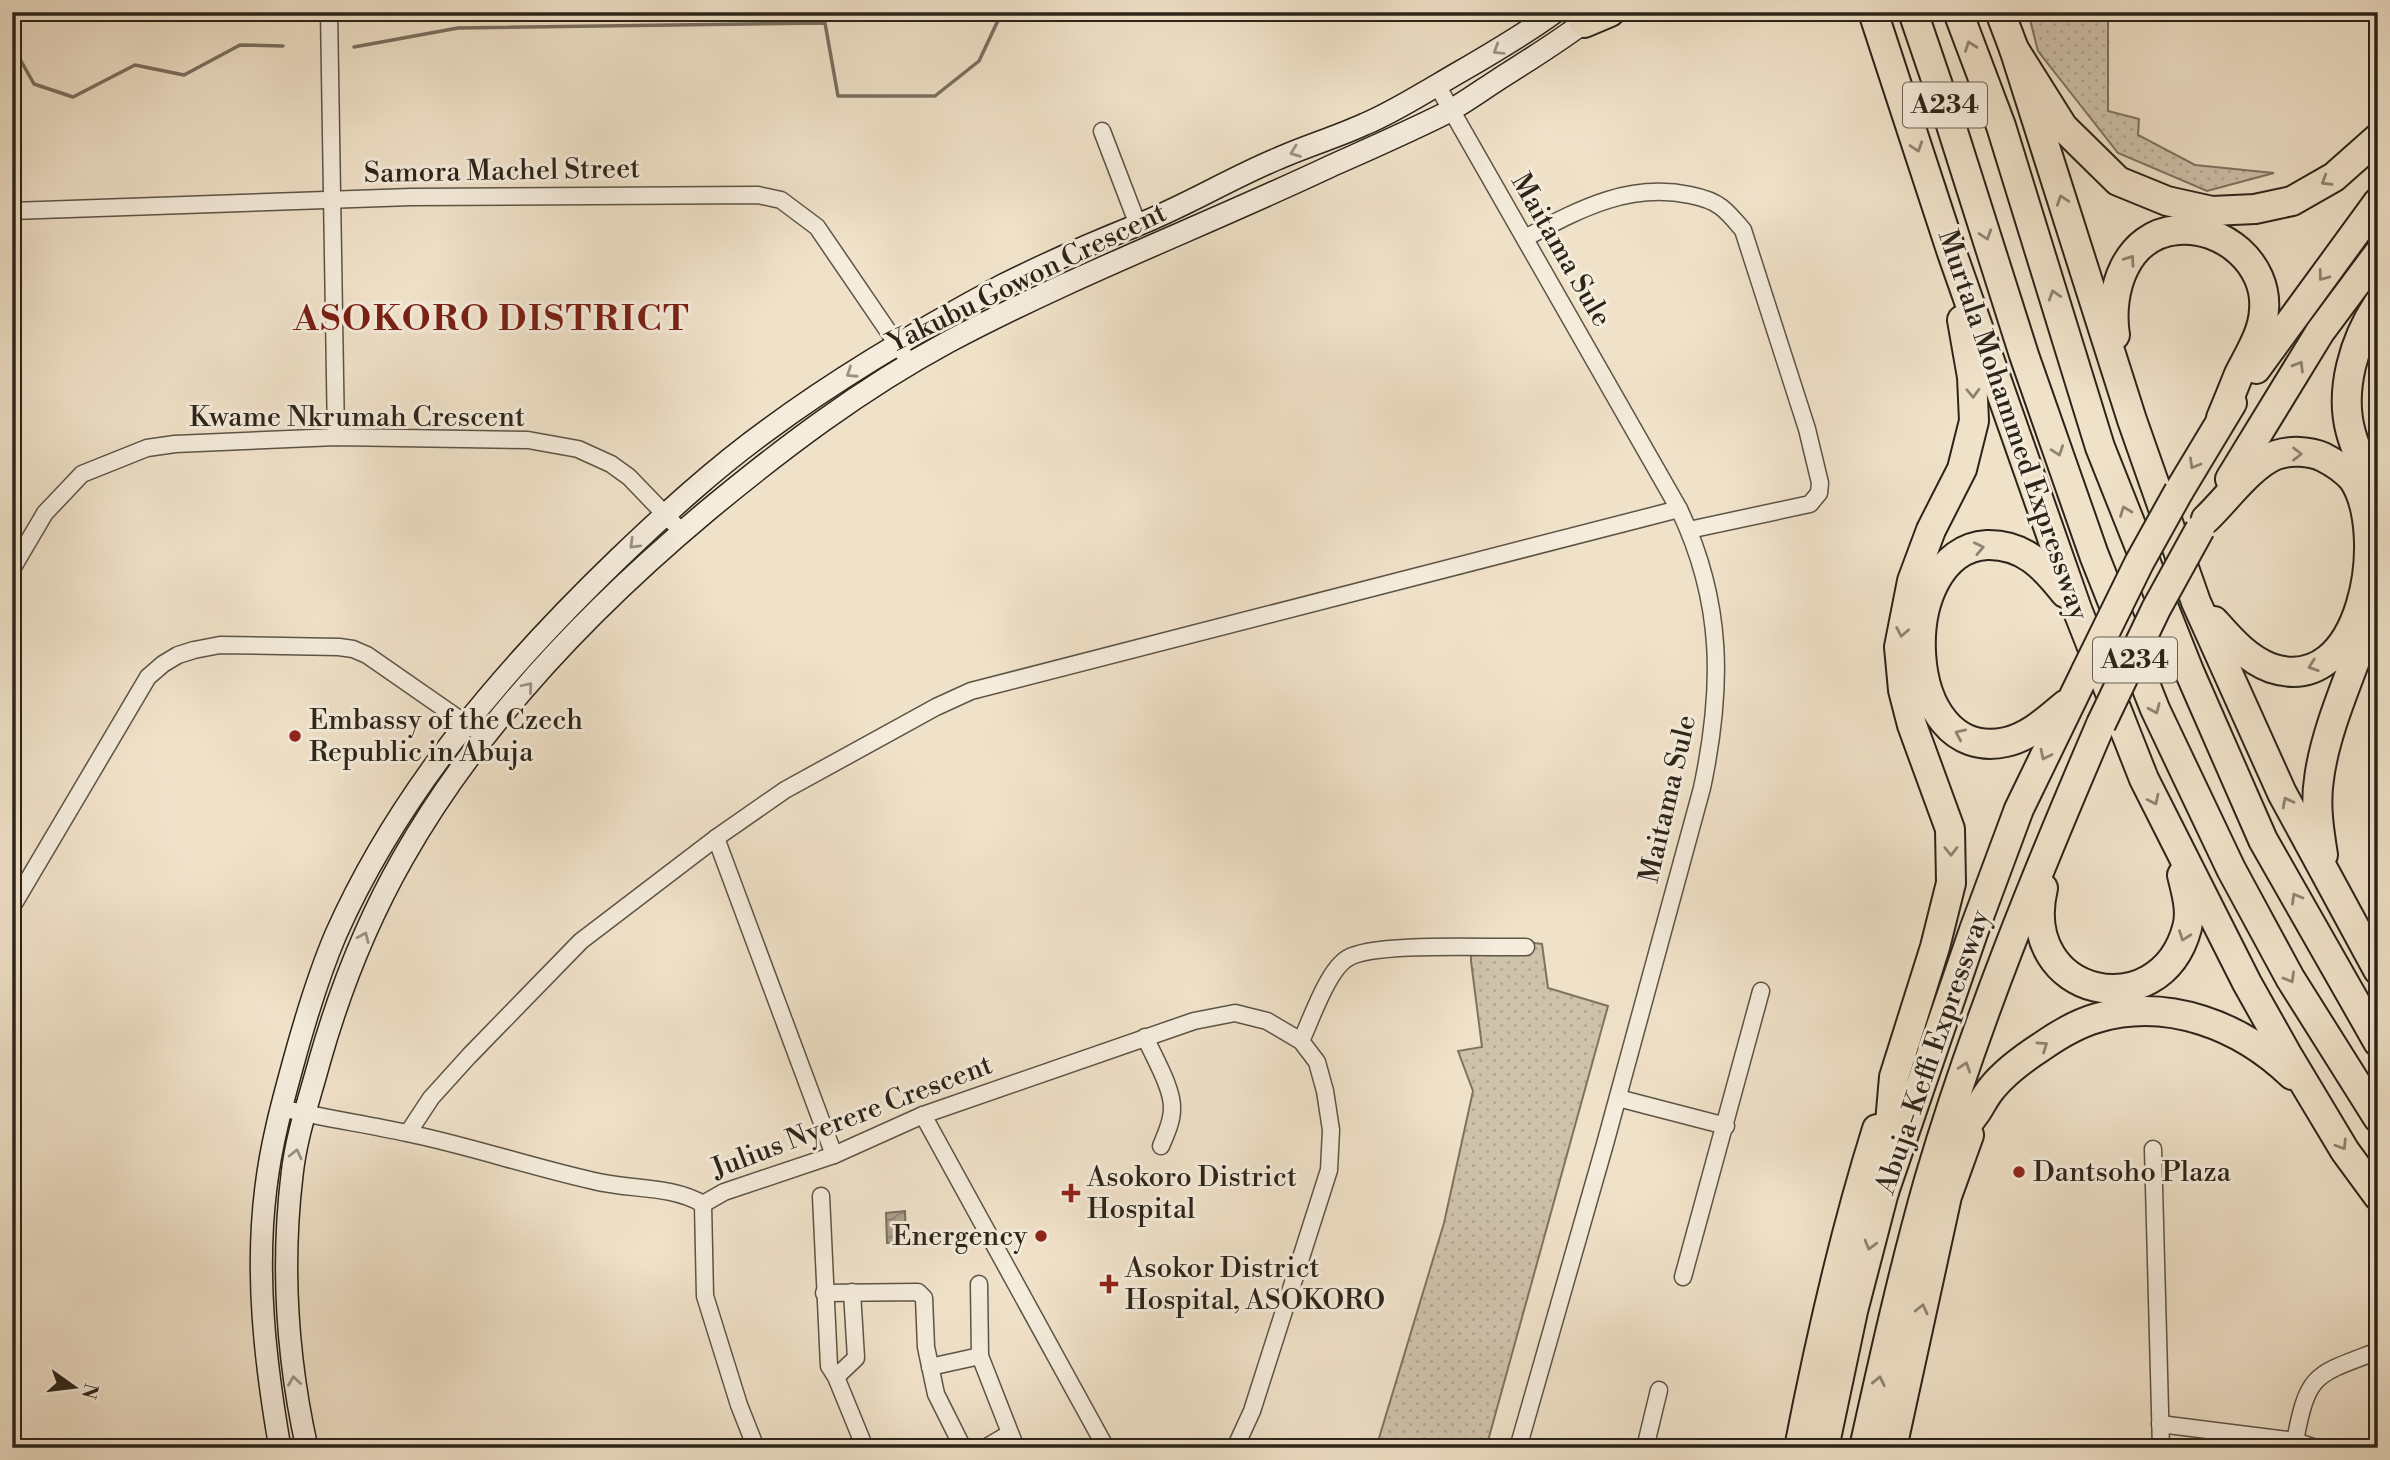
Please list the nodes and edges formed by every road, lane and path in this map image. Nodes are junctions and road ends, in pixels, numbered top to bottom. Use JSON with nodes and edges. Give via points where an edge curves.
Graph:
{"nodes":[{"id":1,"x":329,"y":12,"type":"edge"},
{"id":2,"x":1555,"y":12,"type":"edge"},
{"id":3,"x":1611,"y":12,"type":"edge"},
{"id":4,"x":1913,"y":12,"type":"edge"},
{"id":5,"x":1958,"y":12,"type":"edge"},
{"id":6,"x":2000,"y":12,"type":"edge"},
{"id":7,"x":1873,"y":14,"type":"edge"},
{"id":8,"x":1591,"y":17,"type":"edge"},
{"id":9,"x":2014,"y":49,"type":"junction"},
{"id":10,"x":1437,"y":85,"type":"junction"},
{"id":11,"x":1450,"y":110,"type":"junction"},
{"id":12,"x":1102,"y":131,"type":"dead end"},
{"id":13,"x":2378,"y":138,"type":"edge"},
{"id":14,"x":331,"y":200,"type":"junction"},
{"id":15,"x":2378,"y":202,"type":"edge"},
{"id":16,"x":12,"y":211,"type":"edge"},
{"id":17,"x":1138,"y":225,"type":"junction"},
{"id":18,"x":1525,"y":238,"type":"junction"},
{"id":19,"x":1952,"y":253,"type":"junction"},
{"id":20,"x":2378,"y":254,"type":"edge"},
{"id":21,"x":2378,"y":304,"type":"edge"},
{"id":22,"x":897,"y":343,"type":"junction"},
{"id":23,"x":910,"y":364,"type":"junction"},
{"id":24,"x":2221,"y":418,"type":"junction"},
{"id":25,"x":2132,"y":420,"type":"junction"},
{"id":26,"x":336,"y":437,"type":"junction"},
{"id":27,"x":1679,"y":509,"type":"junction"},
{"id":28,"x":2378,"y":511,"type":"edge"},
{"id":29,"x":666,"y":514,"type":"junction"},
{"id":30,"x":2203,"y":524,"type":"junction"},
{"id":31,"x":1689,"y":530,"type":"junction"},
{"id":32,"x":682,"y":532,"type":"junction"},
{"id":33,"x":12,"y":569,"type":"edge"},
{"id":34,"x":2378,"y":597,"type":"edge"},
{"id":35,"x":2196,"y":602,"type":"junction"},
{"id":36,"x":2077,"y":609,"type":"junction"},
{"id":37,"x":2189,"y":671,"type":"junction"},
{"id":38,"x":2072,"y":699,"type":"junction"},
{"id":39,"x":466,"y":724,"type":"junction"},
{"id":40,"x":485,"y":738,"type":"junction"},
{"id":41,"x":2267,"y":760,"type":"junction"},
{"id":42,"x":2057,"y":828,"type":"junction"},
{"id":43,"x":716,"y":838,"type":"junction"},
{"id":44,"x":2176,"y":845,"type":"junction"},
{"id":45,"x":2231,"y":869,"type":"junction"},
{"id":46,"x":2326,"y":875,"type":"junction"},
{"id":47,"x":12,"y":907,"type":"edge"},
{"id":48,"x":1526,"y":947,"type":"dead end"},
{"id":49,"x":2378,"y":970,"type":"edge"},
{"id":50,"x":1761,"y":991,"type":"dead end"},
{"id":51,"x":1145,"y":1037,"type":"junction"},
{"id":52,"x":1301,"y":1041,"type":"junction"},
{"id":53,"x":2378,"y":1042,"type":"edge"},
{"id":54,"x":2288,"y":1056,"type":"junction"},
{"id":55,"x":1894,"y":1077,"type":"junction"},
{"id":56,"x":2309,"y":1092,"type":"junction"},
{"id":57,"x":1618,"y":1098,"type":"junction"},
{"id":58,"x":1915,"y":1099,"type":"junction"},
{"id":59,"x":281,"y":1108,"type":"junction"},
{"id":60,"x":1964,"y":1110,"type":"junction"},
{"id":61,"x":305,"y":1114,"type":"junction"},
{"id":62,"x":923,"y":1115,"type":"junction"},
{"id":63,"x":2378,"y":1118,"type":"edge"},
{"id":64,"x":1726,"y":1126,"type":"junction"},
{"id":65,"x":408,"y":1133,"type":"junction"},
{"id":66,"x":1886,"y":1144,"type":"junction"},
{"id":67,"x":1161,"y":1146,"type":"dead end"},
{"id":68,"x":2152,"y":1149,"type":"dead end"},
{"id":69,"x":834,"y":1155,"type":"junction"},
{"id":70,"x":1938,"y":1188,"type":"junction"},
{"id":71,"x":1870,"y":1193,"type":"junction"},
{"id":72,"x":821,"y":1196,"type":"dead end"},
{"id":73,"x":2378,"y":1196,"type":"edge"},
{"id":74,"x":703,"y":1204,"type":"junction"},
{"id":75,"x":1683,"y":1277,"type":"dead end"},
{"id":76,"x":979,"y":1283,"type":"dead end"},
{"id":77,"x":852,"y":1292,"type":"junction"},
{"id":78,"x":824,"y":1293,"type":"junction"},
{"id":79,"x":2378,"y":1351,"type":"edge"},
{"id":80,"x":980,"y":1356,"type":"junction"},
{"id":81,"x":930,"y":1367,"type":"junction"},
{"id":82,"x":836,"y":1377,"type":"junction"},
{"id":83,"x":1659,"y":1390,"type":"dead end"},
{"id":84,"x":2160,"y":1424,"type":"junction"},
{"id":85,"x":1012,"y":1441,"type":"edge"},
{"id":86,"x":2295,"y":1441,"type":"junction"},
{"id":87,"x":280,"y":1448,"type":"edge"},
{"id":88,"x":307,"y":1448,"type":"edge"},
{"id":89,"x":756,"y":1448,"type":"edge"},
{"id":90,"x":865,"y":1448,"type":"edge"},
{"id":91,"x":964,"y":1448,"type":"edge"},
{"id":92,"x":985,"y":1448,"type":"edge"},
{"id":93,"x":1105,"y":1448,"type":"edge"},
{"id":94,"x":1235,"y":1448,"type":"edge"},
{"id":95,"x":1518,"y":1448,"type":"edge"},
{"id":96,"x":1644,"y":1448,"type":"edge"},
{"id":97,"x":1799,"y":1448,"type":"edge"},
{"id":98,"x":1824,"y":1448,"type":"edge"},
{"id":99,"x":1864,"y":1448,"type":"edge"},
{"id":100,"x":1892,"y":1448,"type":"edge"},
{"id":101,"x":2161,"y":1448,"type":"edge"},
{"id":102,"x":2316,"y":1448,"type":"edge"}],
"edges":[{"from":1,"to":14,"type":"street"},
{"from":2,"to":10,"type":"main road","name":"Yakubu Gowon Crescent","one_way":true},
{"from":3,"to":8,"type":"highway"},
{"from":4,"to":45,"type":"highway","name":"Murtala Mohammed Expressway","number":"A234","one_way":true,"via":[[2094,555],[2155,709]]},
{"from":37,"to":5,"type":"highway","number":"A234","one_way":true,"via":[[2100,447],[2001,126]]},
{"from":6,"to":9,"type":"highway"},
{"from":7,"to":19,"type":"highway","name":"Murtala Mohammed Expressway","one_way":true},
{"from":8,"to":11,"type":"main road","name":"Yakubu Gowon Crescent"},
{"from":13,"to":9,"type":"highway","one_way":true,"via":[[2334,177],[2292,201],[2212,211],[2167,201],[2118,181],[2063,127]]},
{"from":25,"to":9,"type":"highway","one_way":true},
{"from":10,"to":11,"type":"street","name":"Maitama Sule"},
{"from":10,"to":17,"type":"main road","name":"Yakubu Gowon Crescent","one_way":true,"via":[[1365,124],[1277,159]]},
{"from":11,"to":18,"type":"street","name":"Maitama Sule"},
{"from":11,"to":23,"type":"main road","name":"Yakubu Gowon Crescent","via":[[1017,307]]},
{"from":12,"to":17,"type":"street"},
{"from":14,"to":16,"type":"street","name":"Samora Machel Street"},
{"from":14,"to":22,"type":"street","name":"Samora Machel Street","via":[[758,195],[781,200],[817,227]]},
{"from":14,"to":26,"type":"street"},
{"from":15,"to":24,"type":"highway","number":"A234","one_way":true},
{"from":17,"to":22,"type":"main road","name":"Yakubu Gowon Crescent","via":[[1005,284]]},
{"from":18,"to":27,"type":"street","name":"Maitama Sule"},
{"from":18,"to":31,"type":"street","via":[[1621,195],[1651,190],[1701,197],[1719,205],[1743,230],[1807,429],[1819,493],[1810,504]]},
{"from":19,"to":36,"type":"highway","name":"Murtala Mohammed Expressway"},
{"from":19,"to":55,"type":"highway","one_way":true,"via":[[1972,377],[1974,421],[1962,469],[1912,581],[1899,647],[1912,725],[1950,829],[1951,883]]},
{"from":30,"to":20,"type":"highway","number":"A234","one_way":true,"via":[[2320,332]]},
{"from":21,"to":28,"type":"highway","via":[[2357,346],[2347,405],[2351,432]]},
{"from":22,"to":23,"type":"street","name":"Samora Machel Street"},
{"from":22,"to":29,"type":"main road","name":"Yakubu Gowon Crescent","one_way":true,"via":[[767,430]]},
{"from":23,"to":32,"type":"main road","name":"Yakubu Gowon Crescent","via":[[789,443]]},
{"from":25,"to":24,"type":"highway","one_way":true,"via":[[2115,333],[2113,303],[2118,281],[2130,256],[2152,239],[2178,230],[2204,232],[2230,243],[2250,260],[2262,284],[2259,333]]},
{"from":24,"to":38,"type":"highway","name":"Abuja-Keffi Expressway","number":"A234","one_way":true,"bridge":true,"via":[[2139,563]]},
{"from":25,"to":35,"type":"highway"},
{"from":26,"to":29,"type":"street","name":"Kwame Nkrumah Crescent","via":[[528,440],[578,449],[629,477]]},
{"from":26,"to":33,"type":"street","name":"Kwame Nkrumah Crescent","via":[[174,444],[147,448],[95,468],[82,474],[45,513]]},
{"from":27,"to":31,"type":"street","name":"Maitama Sule"},
{"from":27,"to":43,"type":"street","via":[[971,691],[785,790]]},
{"from":29,"to":32,"type":"street","name":"Kwame Nkrumah Crescent"},
{"from":29,"to":39,"type":"main road","name":"Yakubu Gowon Crescent","one_way":true,"via":[[569,606]]},
{"from":30,"to":35,"type":"highway","one_way":true,"via":[[2262,462],[2297,452],[2318,455],[2339,465],[2354,481],[2367,519],[2372,559],[2360,612],[2340,650],[2302,670],[2269,667],[2241,651]]},
{"from":30,"to":42,"type":"highway","name":"Abuja-Keffi Expressway","number":"A234","bridge":true,"via":[[2156,609]]},
{"from":31,"to":57,"type":"street","name":"Maitama Sule","via":[[1713,615],[1717,702],[1702,788]]},
{"from":40,"to":32,"type":"main road","name":"Yakubu Gowon Crescent","one_way":true,"via":[[568,640]]},
{"from":34,"to":46,"type":"highway","via":[[2320,771],[2318,811]]},
{"from":35,"to":41,"type":"highway"},
{"from":38,"to":36,"type":"highway","one_way":true,"via":[[2037,728],[2006,742],[1986,744],[1950,730],[1934,710],[1926,685],[1923,626],[1939,572],[1977,546],[2015,548],[2031,556],[2047,569]]},
{"from":36,"to":44,"type":"highway","name":"Murtala Mohammed Expressway","one_way":true,"via":[[2144,779]]},
{"from":37,"to":41,"type":"highway"},
{"from":53,"to":37,"type":"highway","number":"A234","one_way":true,"via":[[2263,840]]},
{"from":38,"to":58,"type":"highway","name":"Abuja-Keffi Expressway","number":"A234","one_way":true,"via":[[2019,809]]},
{"from":39,"to":40,"type":"street"},
{"from":39,"to":47,"type":"street","via":[[353,649],[220,645],[178,655],[148,677]]},
{"from":39,"to":59,"type":"main road","name":"Yakubu Gowon Crescent","via":[[408,801],[353,897],[312,1001]]},
{"from":61,"to":40,"type":"main road","name":"Yakubu Gowon Crescent","one_way":true,"via":[[329,1027],[377,908],[429,814]]},
{"from":46,"to":41,"type":"highway","one_way":true},
{"from":44,"to":42,"type":"highway","one_way":true,"via":[[2188,927],[2175,957],[2156,976],[2137,985],[2101,988],[2077,980],[2059,967],[2045,947],[2039,925],[2040,900]]},
{"from":60,"to":42,"type":"highway","name":"Abuja-Keffi Expressway","number":"A234","one_way":true,"via":[[2009,948]]},
{"from":43,"to":65,"type":"street","via":[[555,965],[439,1090]]},
{"from":43,"to":69,"type":"street"},
{"from":44,"to":54,"type":"highway","name":"Murtala Mohammed Expressway"},
{"from":45,"to":54,"type":"highway"},
{"from":45,"to":63,"type":"highway","name":"Murtala Mohammed Expressway","number":"A234","one_way":true,"via":[[2290,978]]},
{"from":46,"to":49,"type":"highway"},
{"from":48,"to":52,"type":"street","via":[[1381,949],[1348,958],[1329,980]]},
{"from":50,"to":64,"type":"street"},
{"from":51,"to":52,"type":"street","name":"Julius Nyerere Crescent","via":[[1234,1013],[1267,1021]]},
{"from":51,"to":62,"type":"street","name":"Julius Nyerere Crescent"},
{"from":51,"to":67,"type":"street","via":[[1172,1108]]},
{"from":52,"to":94,"type":"street","via":[[1317,1062],[1325,1091],[1331,1130],[1329,1170],[1252,1411]]},
{"from":54,"to":56,"type":"highway","name":"Murtala Mohammed Expressway"},
{"from":55,"to":66,"type":"highway"},
{"from":55,"to":71,"type":"highway","name":"Abuja-Keffi Expressway"},
{"from":60,"to":56,"type":"highway","one_way":true,"via":[[2066,1030],[2135,1011],[2174,1014],[2242,1036]]},
{"from":56,"to":73,"type":"highway","name":"Murtala Mohammed Expressway","one_way":true},
{"from":57,"to":64,"type":"street"},
{"from":57,"to":95,"type":"street","name":"Maitama Sule"},
{"from":58,"to":66,"type":"highway"},
{"from":58,"to":71,"type":"highway","name":"Abuja-Keffi Expressway","number":"A234"},
{"from":59,"to":61,"type":"street","name":"Julius Nyerere Crescent"},
{"from":59,"to":87,"type":"main road","name":"Yakubu Gowon Crescent","via":[[265,1192],[261,1264],[264,1343]]},
{"from":60,"to":70,"type":"highway","name":"Abuja-Keffi Expressway","number":"A234"},
{"from":60,"to":70,"type":"highway"},
{"from":61,"to":65,"type":"street","name":"Julius Nyerere Crescent"},
{"from":88,"to":61,"type":"main road","name":"Yakubu Gowon Crescent","one_way":true,"via":[[291,1358],[287,1290],[293,1169]]},
{"from":62,"to":69,"type":"street","name":"Julius Nyerere Crescent"},
{"from":62,"to":93,"type":"street"},
{"from":64,"to":75,"type":"street"},
{"from":65,"to":74,"type":"street","name":"Julius Nyerere Crescent","via":[[595,1182],[673,1192]]},
{"from":66,"to":71,"type":"highway"},
{"from":68,"to":84,"type":"street"},
{"from":69,"to":74,"type":"street","name":"Julius Nyerere Crescent","via":[[724,1192]]},
{"from":99,"to":70,"type":"highway","name":"Abuja-Keffi Expressway","number":"A234","one_way":true,"via":[[1886,1348]]},
{"from":100,"to":70,"type":"highway","name":"Abuja-Keffi Expressway","one_way":true},
{"from":71,"to":97,"type":"highway","name":"Abuja-Keffi Expressway","via":[[1812,1384]]},
{"from":71,"to":98,"type":"highway","name":"Abuja-Keffi Expressway","number":"A234","one_way":true,"via":[[1853,1311]]},
{"from":72,"to":78,"type":"street"},
{"from":74,"to":89,"type":"street","via":[[705,1296]]},
{"from":76,"to":80,"type":"street"},
{"from":77,"to":78,"type":"street"},
{"from":77,"to":81,"type":"street","via":[[918,1292],[924,1298]]},
{"from":77,"to":82,"type":"street","via":[[856,1359]]},
{"from":78,"to":82,"type":"street","via":[[829,1366]]},
{"from":79,"to":86,"type":"street","via":[[2319,1376],[2302,1404]]},
{"from":80,"to":81,"type":"street"},
{"from":80,"to":85,"type":"street"},
{"from":81,"to":91,"type":"street","via":[[936,1394]]},
{"from":82,"to":90,"type":"street"},
{"from":83,"to":96,"type":"street"},
{"from":84,"to":86,"type":"street"},
{"from":84,"to":101,"type":"street"},
{"from":85,"to":92,"type":"street"},
{"from":86,"to":102,"type":"street"}]}
